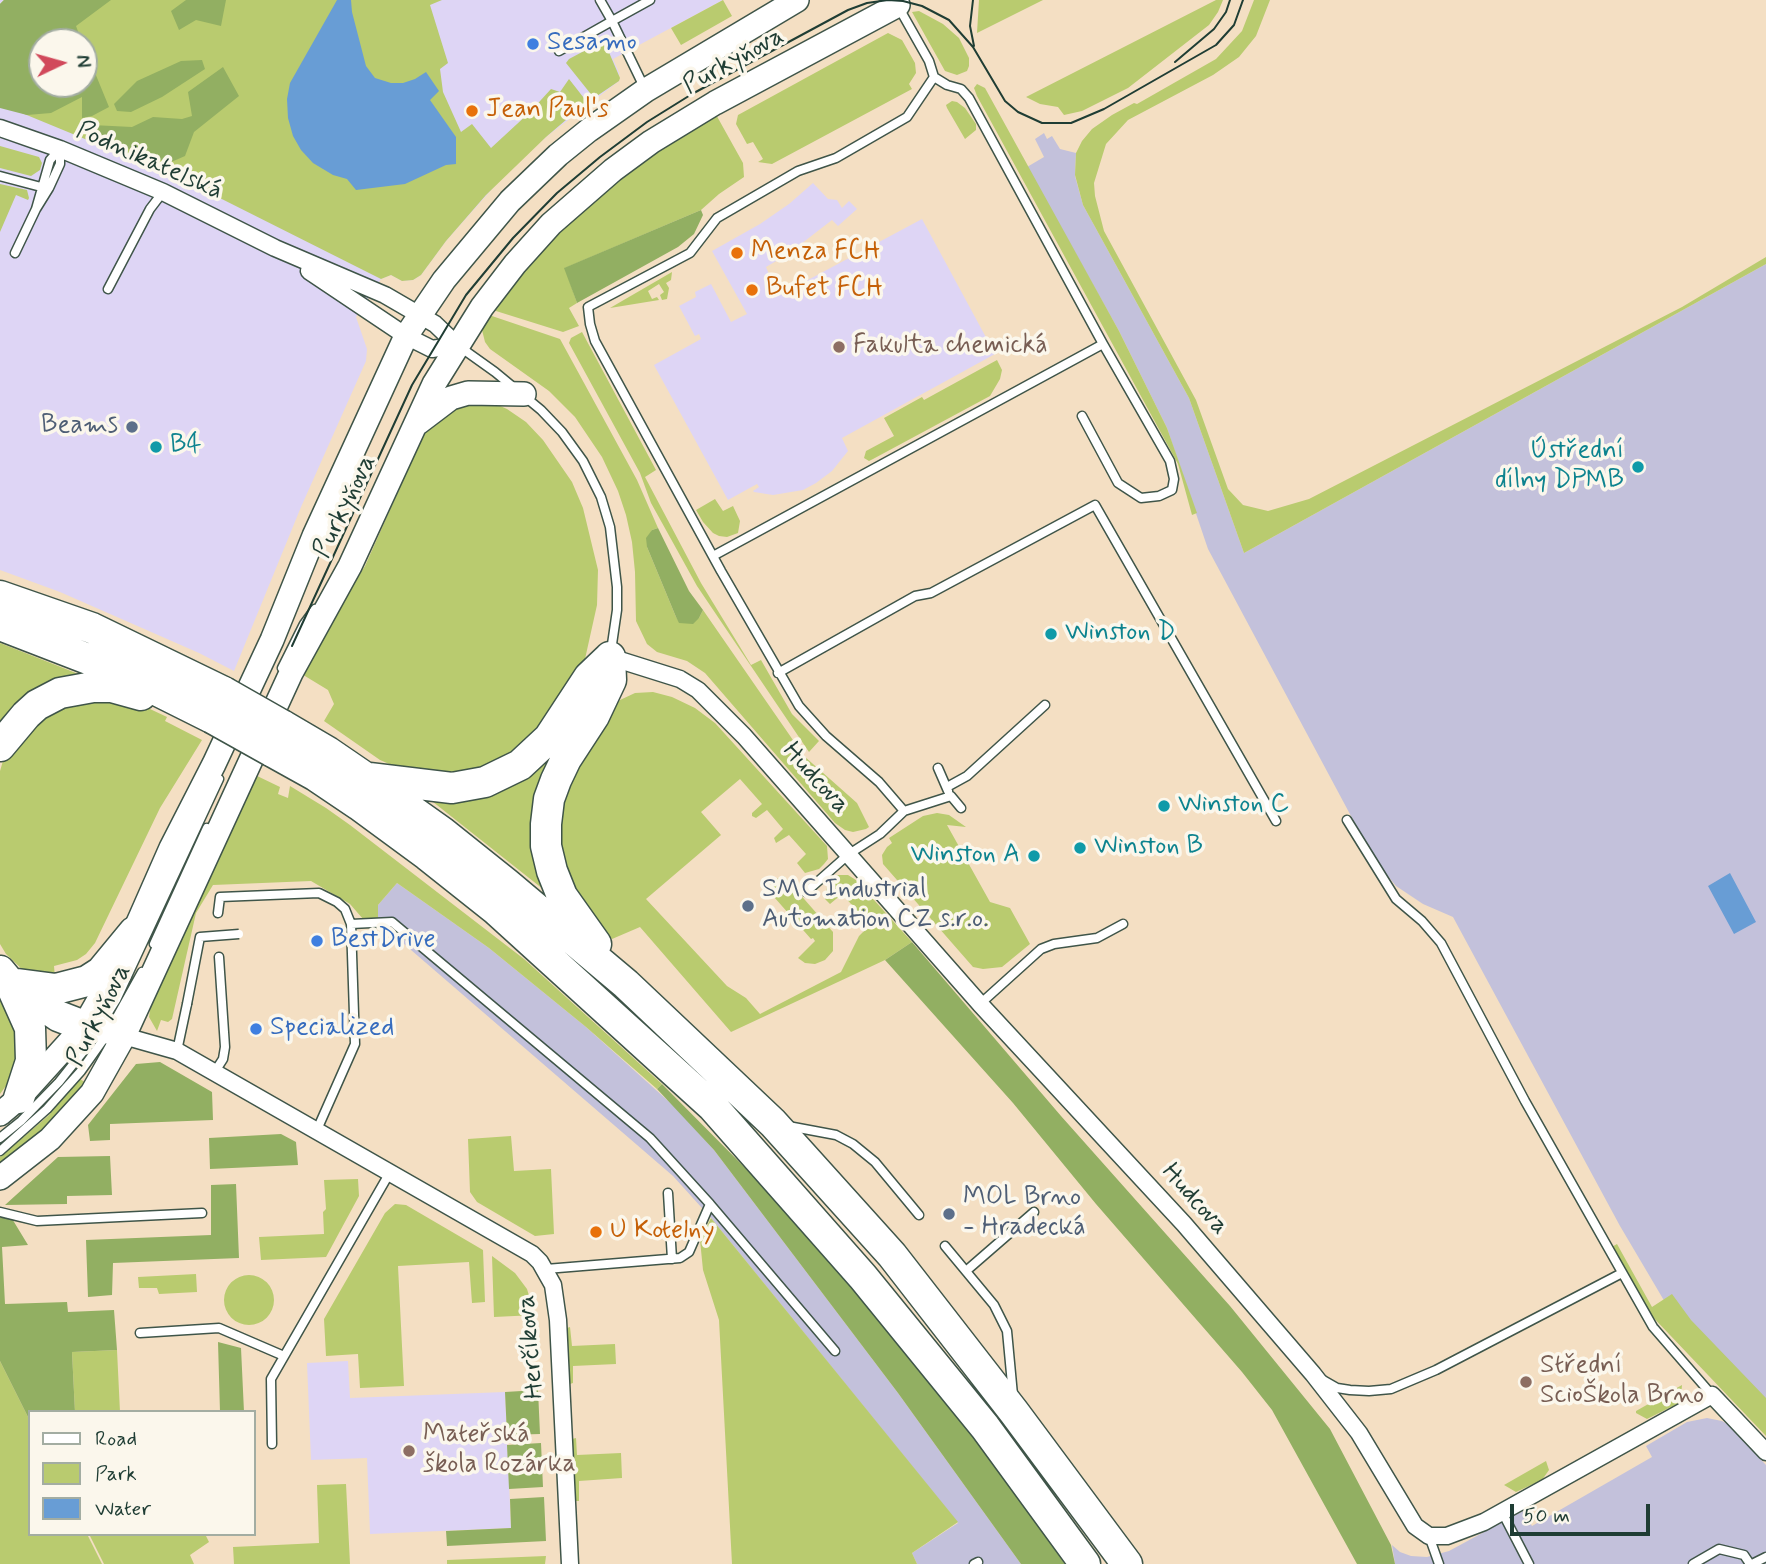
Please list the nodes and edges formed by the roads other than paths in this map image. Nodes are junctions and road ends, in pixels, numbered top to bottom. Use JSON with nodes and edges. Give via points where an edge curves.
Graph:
{"nodes":[{"id":1,"x":600,"y":0,"type":"edge"},
{"id":2,"x":650,"y":0,"type":"edge"},
{"id":3,"x":797,"y":0,"type":"edge"},
{"id":4,"x":897,"y":2,"type":"edge"},
{"id":5,"x":611,"y":21,"type":"junction"},
{"id":6,"x":559,"y":51,"type":"dead end"},
{"id":7,"x":934,"y":77,"type":"junction"},
{"id":8,"x":646,"y":90,"type":"junction"},
{"id":9,"x":0,"y":128,"type":"edge"},
{"id":10,"x":60,"y":149,"type":"junction"},
{"id":11,"x":0,"y":176,"type":"edge"},
{"id":12,"x":41,"y":187,"type":"junction"},
{"id":13,"x":163,"y":192,"type":"junction"},
{"id":14,"x":36,"y":209,"type":"junction"},
{"id":15,"x":275,"y":248,"type":"junction"},
{"id":16,"x":15,"y":253,"type":"dead end"},
{"id":17,"x":108,"y":289,"type":"dead end"},
{"id":18,"x":428,"y":319,"type":"junction"},
{"id":19,"x":414,"y":340,"type":"junction"},
{"id":20,"x":1103,"y":344,"type":"junction"},
{"id":21,"x":457,"y":345,"type":"junction"},
{"id":22,"x":524,"y":394,"type":"junction"},
{"id":23,"x":1082,"y":416,"type":"dead end"},
{"id":24,"x":416,"y":424,"type":"junction"},
{"id":25,"x":314,"y":536,"type":"junction"},
{"id":26,"x":713,"y":556,"type":"junction"},
{"id":27,"x":350,"y":566,"type":"junction"},
{"id":28,"x":0,"y":596,"type":"edge"},
{"id":29,"x":292,"y":617,"type":"dead end"},
{"id":30,"x":0,"y":625,"type":"edge"},
{"id":31,"x":610,"y":657,"type":"junction"},
{"id":32,"x":778,"y":673,"type":"junction"},
{"id":33,"x":275,"y":682,"type":"dead end"},
{"id":34,"x":255,"y":701,"type":"dead end"},
{"id":35,"x":1045,"y":705,"type":"dead end"},
{"id":36,"x":214,"y":708,"type":"junction"},
{"id":37,"x":249,"y":713,"type":"dead end"},
{"id":38,"x":243,"y":726,"type":"dead end"},
{"id":39,"x":262,"y":729,"type":"junction"},
{"id":40,"x":238,"y":738,"type":"dead end"},
{"id":41,"x":0,"y":746,"type":"edge"},
{"id":42,"x":938,"y":768,"type":"dead end"},
{"id":43,"x":221,"y":775,"type":"dead end"},
{"id":44,"x":366,"y":778,"type":"junction"},
{"id":45,"x":949,"y":792,"type":"junction"},
{"id":46,"x":961,"y":808,"type":"dead end"},
{"id":47,"x":904,"y":811,"type":"junction"},
{"id":48,"x":213,"y":816,"type":"dead end"},
{"id":49,"x":1348,"y":820,"type":"dead end"},
{"id":50,"x":1276,"y":821,"type":"dead end"},
{"id":51,"x":849,"y":854,"type":"junction"},
{"id":52,"x":806,"y":892,"type":"dead end"},
{"id":53,"x":218,"y":913,"type":"dead end"},
{"id":54,"x":1123,"y":924,"type":"dead end"},
{"id":55,"x":351,"y":925,"type":"junction"},
{"id":56,"x":239,"y":934,"type":"dead end"},
{"id":57,"x":142,"y":942,"type":"junction"},
{"id":58,"x":219,"y":957,"type":"dead end"},
{"id":59,"x":146,"y":961,"type":"dead end"},
{"id":60,"x":5,"y":977,"type":"edge"},
{"id":61,"x":626,"y":984,"type":"junction"},
{"id":62,"x":980,"y":1004,"type":"junction"},
{"id":63,"x":103,"y":1031,"type":"junction"},
{"id":64,"x":177,"y":1051,"type":"junction"},
{"id":65,"x":215,"y":1073,"type":"junction"},
{"id":66,"x":10,"y":1106,"type":"edge"},
{"id":67,"x":772,"y":1123,"type":"junction"},
{"id":68,"x":316,"y":1132,"type":"junction"},
{"id":69,"x":0,"y":1138,"type":"edge"},
{"id":70,"x":0,"y":1151,"type":"edge"},
{"id":71,"x":389,"y":1174,"type":"junction"},
{"id":72,"x":0,"y":1178,"type":"edge"},
{"id":73,"x":668,"y":1193,"type":"dead end"},
{"id":74,"x":710,"y":1204,"type":"junction"},
{"id":75,"x":0,"y":1212,"type":"edge"},
{"id":76,"x":1034,"y":1212,"type":"dead end"},
{"id":77,"x":202,"y":1213,"type":"dead end"},
{"id":78,"x":919,"y":1215,"type":"dead end"},
{"id":79,"x":945,"y":1246,"type":"dead end"},
{"id":80,"x":672,"y":1259,"type":"junction"},
{"id":81,"x":546,"y":1269,"type":"junction"},
{"id":82,"x":966,"y":1271,"type":"junction"},
{"id":83,"x":1622,"y":1273,"type":"junction"},
{"id":84,"x":139,"y":1333,"type":"dead end"},
{"id":85,"x":835,"y":1351,"type":"dead end"},
{"id":86,"x":284,"y":1356,"type":"junction"},
{"id":87,"x":1313,"y":1374,"type":"junction"},
{"id":88,"x":1712,"y":1395,"type":"junction"},
{"id":89,"x":1014,"y":1412,"type":"junction"},
{"id":90,"x":272,"y":1444,"type":"dead end"},
{"id":91,"x":1766,"y":1452,"type":"edge"},
{"id":92,"x":1502,"y":1512,"type":"junction"},
{"id":93,"x":1429,"y":1536,"type":"junction"},
{"id":94,"x":1766,"y":1557,"type":"edge"},
{"id":95,"x":570,"y":1564,"type":"edge"},
{"id":96,"x":1085,"y":1564,"type":"edge"},
{"id":97,"x":1127,"y":1564,"type":"edge"},
{"id":98,"x":1439,"y":1564,"type":"edge"},
{"id":99,"x":1529,"y":1564,"type":"edge"},
{"id":100,"x":1693,"y":1564,"type":"edge"},
{"id":101,"x":1751,"y":1564,"type":"edge"}],
"edges":[{"from":1,"to":5,"type":"lane"},
{"from":2,"to":5,"type":"lane"},
{"from":3,"to":8,"type":"street","name":"Purkyňova"},
{"from":4,"to":7,"type":"lane"},
{"from":4,"to":21,"type":"street","name":"Purkyňova","via":[[716,103],[613,170],[551,224],[515,264]]},
{"from":5,"to":6,"type":"lane"},
{"from":5,"to":8,"type":"lane"},
{"from":7,"to":20,"type":"lane","via":[[970,98]]},
{"from":7,"to":26,"type":"lane","via":[[906,117],[717,218],[690,253],[588,307],[595,341]]},
{"from":8,"to":18,"type":"street","name":"Purkyňova","via":[[558,155],[510,201],[444,280]]},
{"from":9,"to":10,"type":"street","name":"Podnikatelská"},
{"from":10,"to":12,"type":"lane","via":[[50,160]]},
{"from":10,"to":13,"type":"street","name":"Podnikatelská"},
{"from":10,"to":14,"type":"lane","via":[[60,164]]},
{"from":11,"to":12,"type":"lane"},
{"from":12,"to":14,"type":"lane"},
{"from":13,"to":15,"type":"street","name":"Podnikatelská"},
{"from":13,"to":17,"type":"lane"},
{"from":14,"to":16,"type":"lane"},
{"from":15,"to":18,"type":"street","name":"Podnikatelská","via":[[385,295]]},
{"from":15,"to":19,"type":"street","name":"Podnikatelská"},
{"from":18,"to":19,"type":"street","name":"Purkyňova"},
{"from":18,"to":21,"type":"street","name":"Podnikatelská"},
{"from":19,"to":21,"type":"street","via":[[432,349]]},
{"from":19,"to":25,"type":"street","name":"Purkyňova"},
{"from":20,"to":23,"type":"lane","via":[[1170,461],[1172,490],[1141,498],[1118,483]]},
{"from":20,"to":26,"type":"lane"},
{"from":21,"to":22,"type":"lane"},
{"from":21,"to":24,"type":"street","name":"Purkyňova"},
{"from":22,"to":24,"type":"street","via":[[468,393],[451,398]]},
{"from":22,"to":31,"type":"lane","via":[[562,432],[601,497],[610,527],[617,586]]},
{"from":24,"to":27,"type":"street","name":"Purkyňova"},
{"from":25,"to":29,"type":"lane"},
{"from":25,"to":57,"type":"street","name":"Purkyňova","via":[[272,640],[171,848]]},
{"from":26,"to":32,"type":"lane"},
{"from":27,"to":33,"type":"lane","via":[[304,624]]},
{"from":27,"to":63,"type":"street","name":"Purkyňova"},
{"from":28,"to":36,"type":"highway","via":[[92,628]]},
{"from":30,"to":36,"type":"highway"},
{"from":31,"to":44,"type":"highway","via":[[589,677],[549,738],[520,765],[485,782],[452,788]]},
{"from":31,"to":51,"type":"street","name":"Hudcova","via":[[680,679],[698,690]]},
{"from":31,"to":61,"type":"highway","via":[[611,680],[552,789],[546,846],[562,896]]},
{"from":32,"to":47,"type":"lane","via":[[810,721],[880,782]]},
{"from":32,"to":50,"type":"lane","via":[[915,596],[931,593],[1095,505]]},
{"from":34,"to":37,"type":"lane"},
{"from":35,"to":45,"type":"lane"},
{"from":36,"to":39,"type":"highway","bridge":true},
{"from":36,"to":41,"type":"highway","via":[[112,687],[73,690],[37,705]]},
{"from":38,"to":40,"type":"lane"},
{"from":39,"to":44,"type":"highway","via":[[328,752]]},
{"from":39,"to":96,"type":"highway","via":[[316,776],[495,909],[713,1107],[863,1277],[985,1427]]},
{"from":42,"to":45,"type":"lane"},
{"from":43,"to":63,"type":"lane"},
{"from":44,"to":61,"type":"highway","via":[[442,832]]},
{"from":45,"to":46,"type":"lane"},
{"from":45,"to":47,"type":"lane"},
{"from":47,"to":51,"type":"lane"},
{"from":48,"to":57,"type":"lane"},
{"from":49,"to":83,"type":"lane","via":[[1396,899],[1441,943]]},
{"from":51,"to":52,"type":"lane"},
{"from":51,"to":62,"type":"street","name":"Hudcova"},
{"from":53,"to":55,"type":"lane","via":[[220,897],[319,893],[345,909]]},
{"from":54,"to":62,"type":"lane","via":[[1097,938],[1041,949]]},
{"from":55,"to":68,"type":"lane","via":[[355,1044]]},
{"from":55,"to":74,"type":"lane","via":[[392,922],[650,1138]]},
{"from":56,"to":64,"type":"lane","bridge":true,"via":[[200,937]]},
{"from":57,"to":60,"type":"highway","via":[[86,981],[56,989]]},
{"from":57,"to":63,"type":"street","name":"Purkyňova"},
{"from":58,"to":65,"type":"lane","via":[[225,1046]]},
{"from":59,"to":63,"type":"lane"},
{"from":60,"to":63,"type":"highway","via":[[58,1016]]},
{"from":60,"to":66,"type":"highway","via":[[25,1012],[32,1041],[31,1061]]},
{"from":61,"to":67,"type":"highway"},
{"from":62,"to":87,"type":"street","name":"Hudcova","via":[[1184,1224]]},
{"from":63,"to":64,"type":"street","name":"Herčíkova"},
{"from":63,"to":66,"type":"street","name":"Purkyňova"},
{"from":63,"to":69,"type":"lane","via":[[59,1082]]},
{"from":63,"to":70,"type":"lane","via":[[63,1091]]},
{"from":63,"to":72,"type":"street","name":"Purkyňova","via":[[92,1093],[50,1139]]},
{"from":64,"to":65,"type":"street","name":"Herčíkova"},
{"from":65,"to":68,"type":"street","name":"Herčíkova"},
{"from":67,"to":78,"type":"lane","via":[[836,1135],[853,1144],[875,1162]]},
{"from":67,"to":89,"type":"highway","via":[[892,1255]]},
{"from":68,"to":71,"type":"street","name":"Herčíkova"},
{"from":71,"to":81,"type":"street","name":"Herčíkova","via":[[532,1254]]},
{"from":71,"to":86,"type":"lane"},
{"from":73,"to":80,"type":"lane"},
{"from":74,"to":80,"type":"lane","via":[[689,1252]]},
{"from":74,"to":85,"type":"lane"},
{"from":75,"to":77,"type":"lane","via":[[37,1221]]},
{"from":76,"to":82,"type":"lane"},
{"from":79,"to":82,"type":"lane"},
{"from":80,"to":81,"type":"lane"},
{"from":81,"to":95,"type":"street","name":"Herčíkova","via":[[558,1320]]},
{"from":82,"to":89,"type":"lane","via":[[1007,1331]]},
{"from":83,"to":87,"type":"lane","via":[[1391,1389],[1337,1388]]},
{"from":83,"to":88,"type":"lane","via":[[1653,1326]]},
{"from":84,"to":86,"type":"lane","via":[[219,1328]]},
{"from":86,"to":90,"type":"lane","via":[[271,1379]]},
{"from":87,"to":93,"type":"street","name":"Hudcova","via":[[1359,1433],[1415,1526]]},
{"from":88,"to":91,"type":"street"},
{"from":88,"to":92,"type":"street"},
{"from":89,"to":97,"type":"highway"},
{"from":92,"to":93,"type":"street","via":[[1447,1536]]},
{"from":92,"to":99,"type":"lane"},
{"from":93,"to":98,"type":"lane"},
{"from":94,"to":101,"type":"lane"},
{"from":100,"to":101,"type":"lane","via":[[1719,1549],[1744,1555]]}]}
